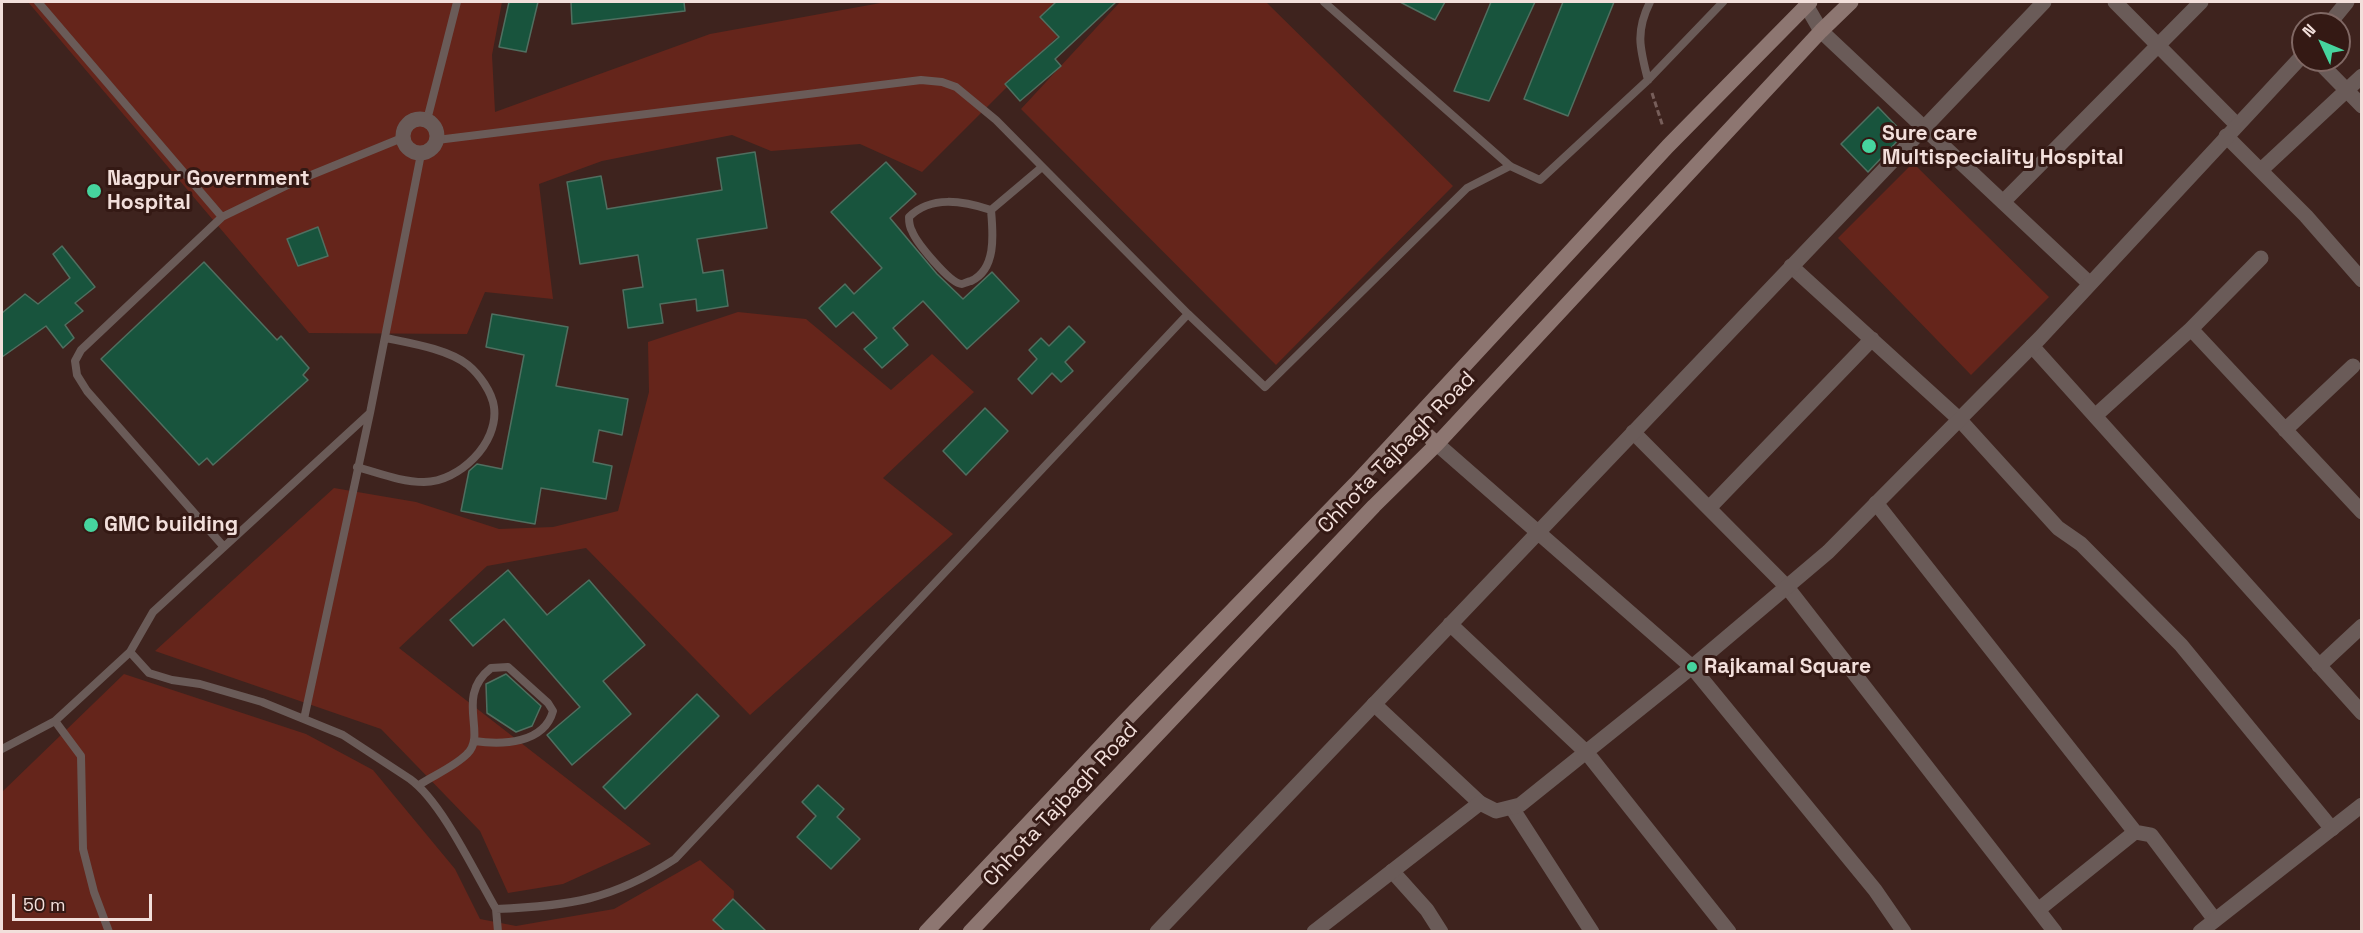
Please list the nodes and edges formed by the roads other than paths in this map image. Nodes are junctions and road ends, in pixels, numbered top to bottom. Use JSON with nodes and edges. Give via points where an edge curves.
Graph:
{"nodes":[{"id":1,"x":38,"y":2,"type":"edge"},
{"id":2,"x":457,"y":2,"type":"edge"},
{"id":3,"x":1324,"y":2,"type":"edge"},
{"id":4,"x":1650,"y":2,"type":"edge"},
{"id":5,"x":1723,"y":2,"type":"edge"},
{"id":6,"x":1851,"y":2,"type":"edge"},
{"id":7,"x":2044,"y":2,"type":"edge"},
{"id":8,"x":2115,"y":2,"type":"edge"},
{"id":9,"x":2201,"y":2,"type":"edge"},
{"id":10,"x":1808,"y":3,"type":"edge"},
{"id":11,"x":1821,"y":31,"type":"junction"},
{"id":12,"x":2159,"y":46,"type":"junction"},
{"id":13,"x":2291,"y":68,"type":"edge"},
{"id":14,"x":2329,"y":72,"type":"edge"},
{"id":15,"x":2361,"y":76,"type":"edge"},
{"id":16,"x":1648,"y":80,"type":"junction"},
{"id":17,"x":2347,"y":90,"type":"junction"},
{"id":18,"x":2361,"y":106,"type":"edge"},
{"id":19,"x":427,"y":120,"type":"junction"},
{"id":20,"x":1924,"y":127,"type":"junction"},
{"id":21,"x":2231,"y":130,"type":"junction"},
{"id":22,"x":402,"y":138,"type":"junction"},
{"id":23,"x":437,"y":140,"type":"junction"},
{"id":24,"x":421,"y":154,"type":"junction"},
{"id":25,"x":1042,"y":166,"type":"junction"},
{"id":26,"x":1510,"y":166,"type":"junction"},
{"id":27,"x":2261,"y":170,"type":"junction"},
{"id":28,"x":2003,"y":202,"type":"junction"},
{"id":29,"x":991,"y":210,"type":"junction"},
{"id":30,"x":222,"y":217,"type":"junction"},
{"id":31,"x":2261,"y":258,"type":"dead end"},
{"id":32,"x":1791,"y":266,"type":"junction"},
{"id":33,"x":2361,"y":280,"type":"edge"},
{"id":34,"x":2089,"y":283,"type":"junction"},
{"id":35,"x":1188,"y":314,"type":"junction"},
{"id":36,"x":2191,"y":329,"type":"junction"},
{"id":37,"x":386,"y":338,"type":"junction"},
{"id":38,"x":1872,"y":339,"type":"junction"},
{"id":39,"x":2032,"y":346,"type":"junction"},
{"id":40,"x":2353,"y":366,"type":"dead end"},
{"id":41,"x":370,"y":412,"type":"junction"},
{"id":42,"x":2095,"y":416,"type":"junction"},
{"id":43,"x":1959,"y":419,"type":"junction"},
{"id":44,"x":1413,"y":422,"type":"junction"},
{"id":45,"x":2285,"y":430,"type":"junction"},
{"id":46,"x":1633,"y":432,"type":"junction"},
{"id":47,"x":1437,"y":444,"type":"junction"},
{"id":48,"x":357,"y":467,"type":"junction"},
{"id":49,"x":1876,"y":503,"type":"junction"},
{"id":50,"x":1709,"y":508,"type":"junction"},
{"id":51,"x":2361,"y":512,"type":"edge"},
{"id":52,"x":1538,"y":532,"type":"junction"},
{"id":53,"x":224,"y":547,"type":"junction"},
{"id":54,"x":1787,"y":587,"type":"junction"},
{"id":55,"x":1450,"y":624,"type":"junction"},
{"id":56,"x":2361,"y":626,"type":"edge"},
{"id":57,"x":130,"y":652,"type":"junction"},
{"id":58,"x":2319,"y":666,"type":"junction"},
{"id":59,"x":1692,"y":667,"type":"junction"},
{"id":60,"x":1374,"y":704,"type":"junction"},
{"id":61,"x":2361,"y":713,"type":"edge"},
{"id":62,"x":304,"y":719,"type":"junction"},
{"id":63,"x":55,"y":721,"type":"junction"},
{"id":64,"x":474,"y":741,"type":"junction"},
{"id":65,"x":2,"y":749,"type":"edge"},
{"id":66,"x":1587,"y":753,"type":"junction"},
{"id":67,"x":419,"y":785,"type":"junction"},
{"id":68,"x":1480,"y":803,"type":"junction"},
{"id":69,"x":2361,"y":805,"type":"edge"},
{"id":70,"x":1512,"y":808,"type":"junction"},
{"id":71,"x":2332,"y":829,"type":"junction"},
{"id":72,"x":2135,"y":832,"type":"junction"},
{"id":73,"x":1392,"y":871,"type":"junction"},
{"id":74,"x":496,"y":909,"type":"junction"},
{"id":75,"x":2038,"y":910,"type":"junction"},
{"id":76,"x":2207,"y":928,"type":"edge"},
{"id":77,"x":108,"y":932,"type":"edge"},
{"id":78,"x":498,"y":932,"type":"edge"},
{"id":79,"x":926,"y":932,"type":"edge"},
{"id":80,"x":970,"y":932,"type":"edge"},
{"id":81,"x":1157,"y":932,"type":"edge"},
{"id":82,"x":1314,"y":932,"type":"edge"},
{"id":83,"x":1441,"y":932,"type":"edge"},
{"id":84,"x":1592,"y":932,"type":"edge"},
{"id":85,"x":1729,"y":932,"type":"edge"},
{"id":86,"x":1904,"y":932,"type":"edge"},
{"id":87,"x":2055,"y":932,"type":"edge"}],
"edges":[{"from":1,"to":30,"type":"lane"},
{"from":2,"to":19,"type":"lane"},
{"from":3,"to":26,"type":"lane"},
{"from":4,"to":16,"type":"lane","via":[[1642,18],[1639,45]]},
{"from":5,"to":16,"type":"lane"},
{"from":6,"to":11,"type":"main road","name":"Chhota Tajbagh Road"},
{"from":7,"to":20,"type":"street"},
{"from":8,"to":12,"type":"street"},
{"from":9,"to":12,"type":"street"},
{"from":10,"to":11,"type":"street"},
{"from":10,"to":44,"type":"main road","via":[[1668,146]]},
{"from":11,"to":20,"type":"street"},
{"from":11,"to":47,"type":"main road","name":"Chhota Tajbagh Road"},
{"from":12,"to":21,"type":"street"},
{"from":12,"to":28,"type":"street"},
{"from":13,"to":21,"type":"street"},
{"from":14,"to":17,"type":"street"},
{"from":15,"to":17,"type":"street"},
{"from":16,"to":26,"type":"lane","via":[[1540,180]]},
{"from":17,"to":18,"type":"street"},
{"from":17,"to":27,"type":"street"},
{"from":19,"to":22,"type":"street","via":[[410,123]]},
{"from":19,"to":23,"type":"street","via":[[435,129]]},
{"from":20,"to":28,"type":"street"},
{"from":20,"to":32,"type":"street"},
{"from":21,"to":27,"type":"street"},
{"from":21,"to":34,"type":"street"},
{"from":22,"to":24,"type":"street","via":[[406,147]]},
{"from":22,"to":30,"type":"lane","via":[[294,182]]},
{"from":23,"to":24,"type":"street"},
{"from":23,"to":25,"type":"lane","via":[[921,80],[956,87]]},
{"from":24,"to":37,"type":"lane"},
{"from":25,"to":29,"type":"lane"},
{"from":25,"to":35,"type":"lane"},
{"from":26,"to":35,"type":"lane","via":[[1467,188],[1265,387]]},
{"from":27,"to":33,"type":"street"},
{"from":28,"to":34,"type":"street"},
{"from":29,"to":29,"type":"lane","via":[[966,204],[928,203],[909,217],[909,224],[936,263],[962,284],[976,278],[990,257]]},
{"from":30,"to":53,"type":"lane","via":[[89,342],[75,361],[77,375],[87,391]]},
{"from":31,"to":36,"type":"street"},
{"from":32,"to":38,"type":"street"},
{"from":32,"to":46,"type":"street"},
{"from":34,"to":39,"type":"street"},
{"from":35,"to":74,"type":"lane","via":[[675,859],[646,878],[602,896],[573,903]]},
{"from":36,"to":42,"type":"street"},
{"from":36,"to":45,"type":"street"},
{"from":37,"to":41,"type":"lane"},
{"from":37,"to":48,"type":"lane","via":[[451,355],[468,365],[491,395],[495,408],[493,425],[486,444],[456,473],[441,480],[402,480]]},
{"from":38,"to":43,"type":"street"},
{"from":38,"to":50,"type":"street"},
{"from":39,"to":42,"type":"street"},
{"from":39,"to":43,"type":"street"},
{"from":40,"to":45,"type":"street"},
{"from":41,"to":48,"type":"lane"},
{"from":41,"to":53,"type":"lane"},
{"from":42,"to":58,"type":"street"},
{"from":43,"to":49,"type":"street"},
{"from":43,"to":71,"type":"street","via":[[2058,528],[2081,544],[2181,645]]},
{"from":44,"to":47,"type":"main road"},
{"from":44,"to":79,"type":"main road"},
{"from":45,"to":51,"type":"street"},
{"from":46,"to":50,"type":"street"},
{"from":46,"to":52,"type":"street"},
{"from":47,"to":52,"type":"street"},
{"from":47,"to":80,"type":"main road","name":"Chhota Tajbagh Road"},
{"from":48,"to":62,"type":"lane"},
{"from":49,"to":54,"type":"street"},
{"from":49,"to":72,"type":"street"},
{"from":50,"to":54,"type":"street"},
{"from":52,"to":55,"type":"street"},
{"from":52,"to":59,"type":"street"},
{"from":53,"to":57,"type":"lane","via":[[153,612]]},
{"from":54,"to":59,"type":"street"},
{"from":54,"to":75,"type":"street"},
{"from":55,"to":60,"type":"street"},
{"from":55,"to":66,"type":"street"},
{"from":56,"to":58,"type":"street"},
{"from":57,"to":62,"type":"lane","via":[[149,673],[262,702]]},
{"from":57,"to":63,"type":"lane"},
{"from":58,"to":61,"type":"street"},
{"from":59,"to":66,"type":"street"},
{"from":59,"to":86,"type":"street","via":[[1875,890]]},
{"from":60,"to":68,"type":"street"},
{"from":60,"to":81,"type":"street"},
{"from":62,"to":67,"type":"lane","via":[[344,735]]},
{"from":63,"to":65,"type":"lane"},
{"from":63,"to":77,"type":"lane","via":[[81,756],[83,849]]},
{"from":64,"to":64,"type":"lane","via":[[473,692],[491,668],[508,667],[553,711],[543,731],[516,742]]},
{"from":64,"to":67,"type":"lane","via":[[468,753]]},
{"from":66,"to":70,"type":"street"},
{"from":66,"to":85,"type":"street"},
{"from":67,"to":74,"type":"lane","via":[[439,811]]},
{"from":68,"to":70,"type":"street","via":[[1496,811]]},
{"from":68,"to":73,"type":"street"},
{"from":69,"to":71,"type":"street"},
{"from":70,"to":84,"type":"street"},
{"from":71,"to":76,"type":"street"},
{"from":72,"to":75,"type":"street"},
{"from":72,"to":76,"type":"street","via":[[2151,835]]},
{"from":73,"to":82,"type":"street"},
{"from":73,"to":83,"type":"street"},
{"from":74,"to":78,"type":"lane"},
{"from":75,"to":87,"type":"street"}]}
